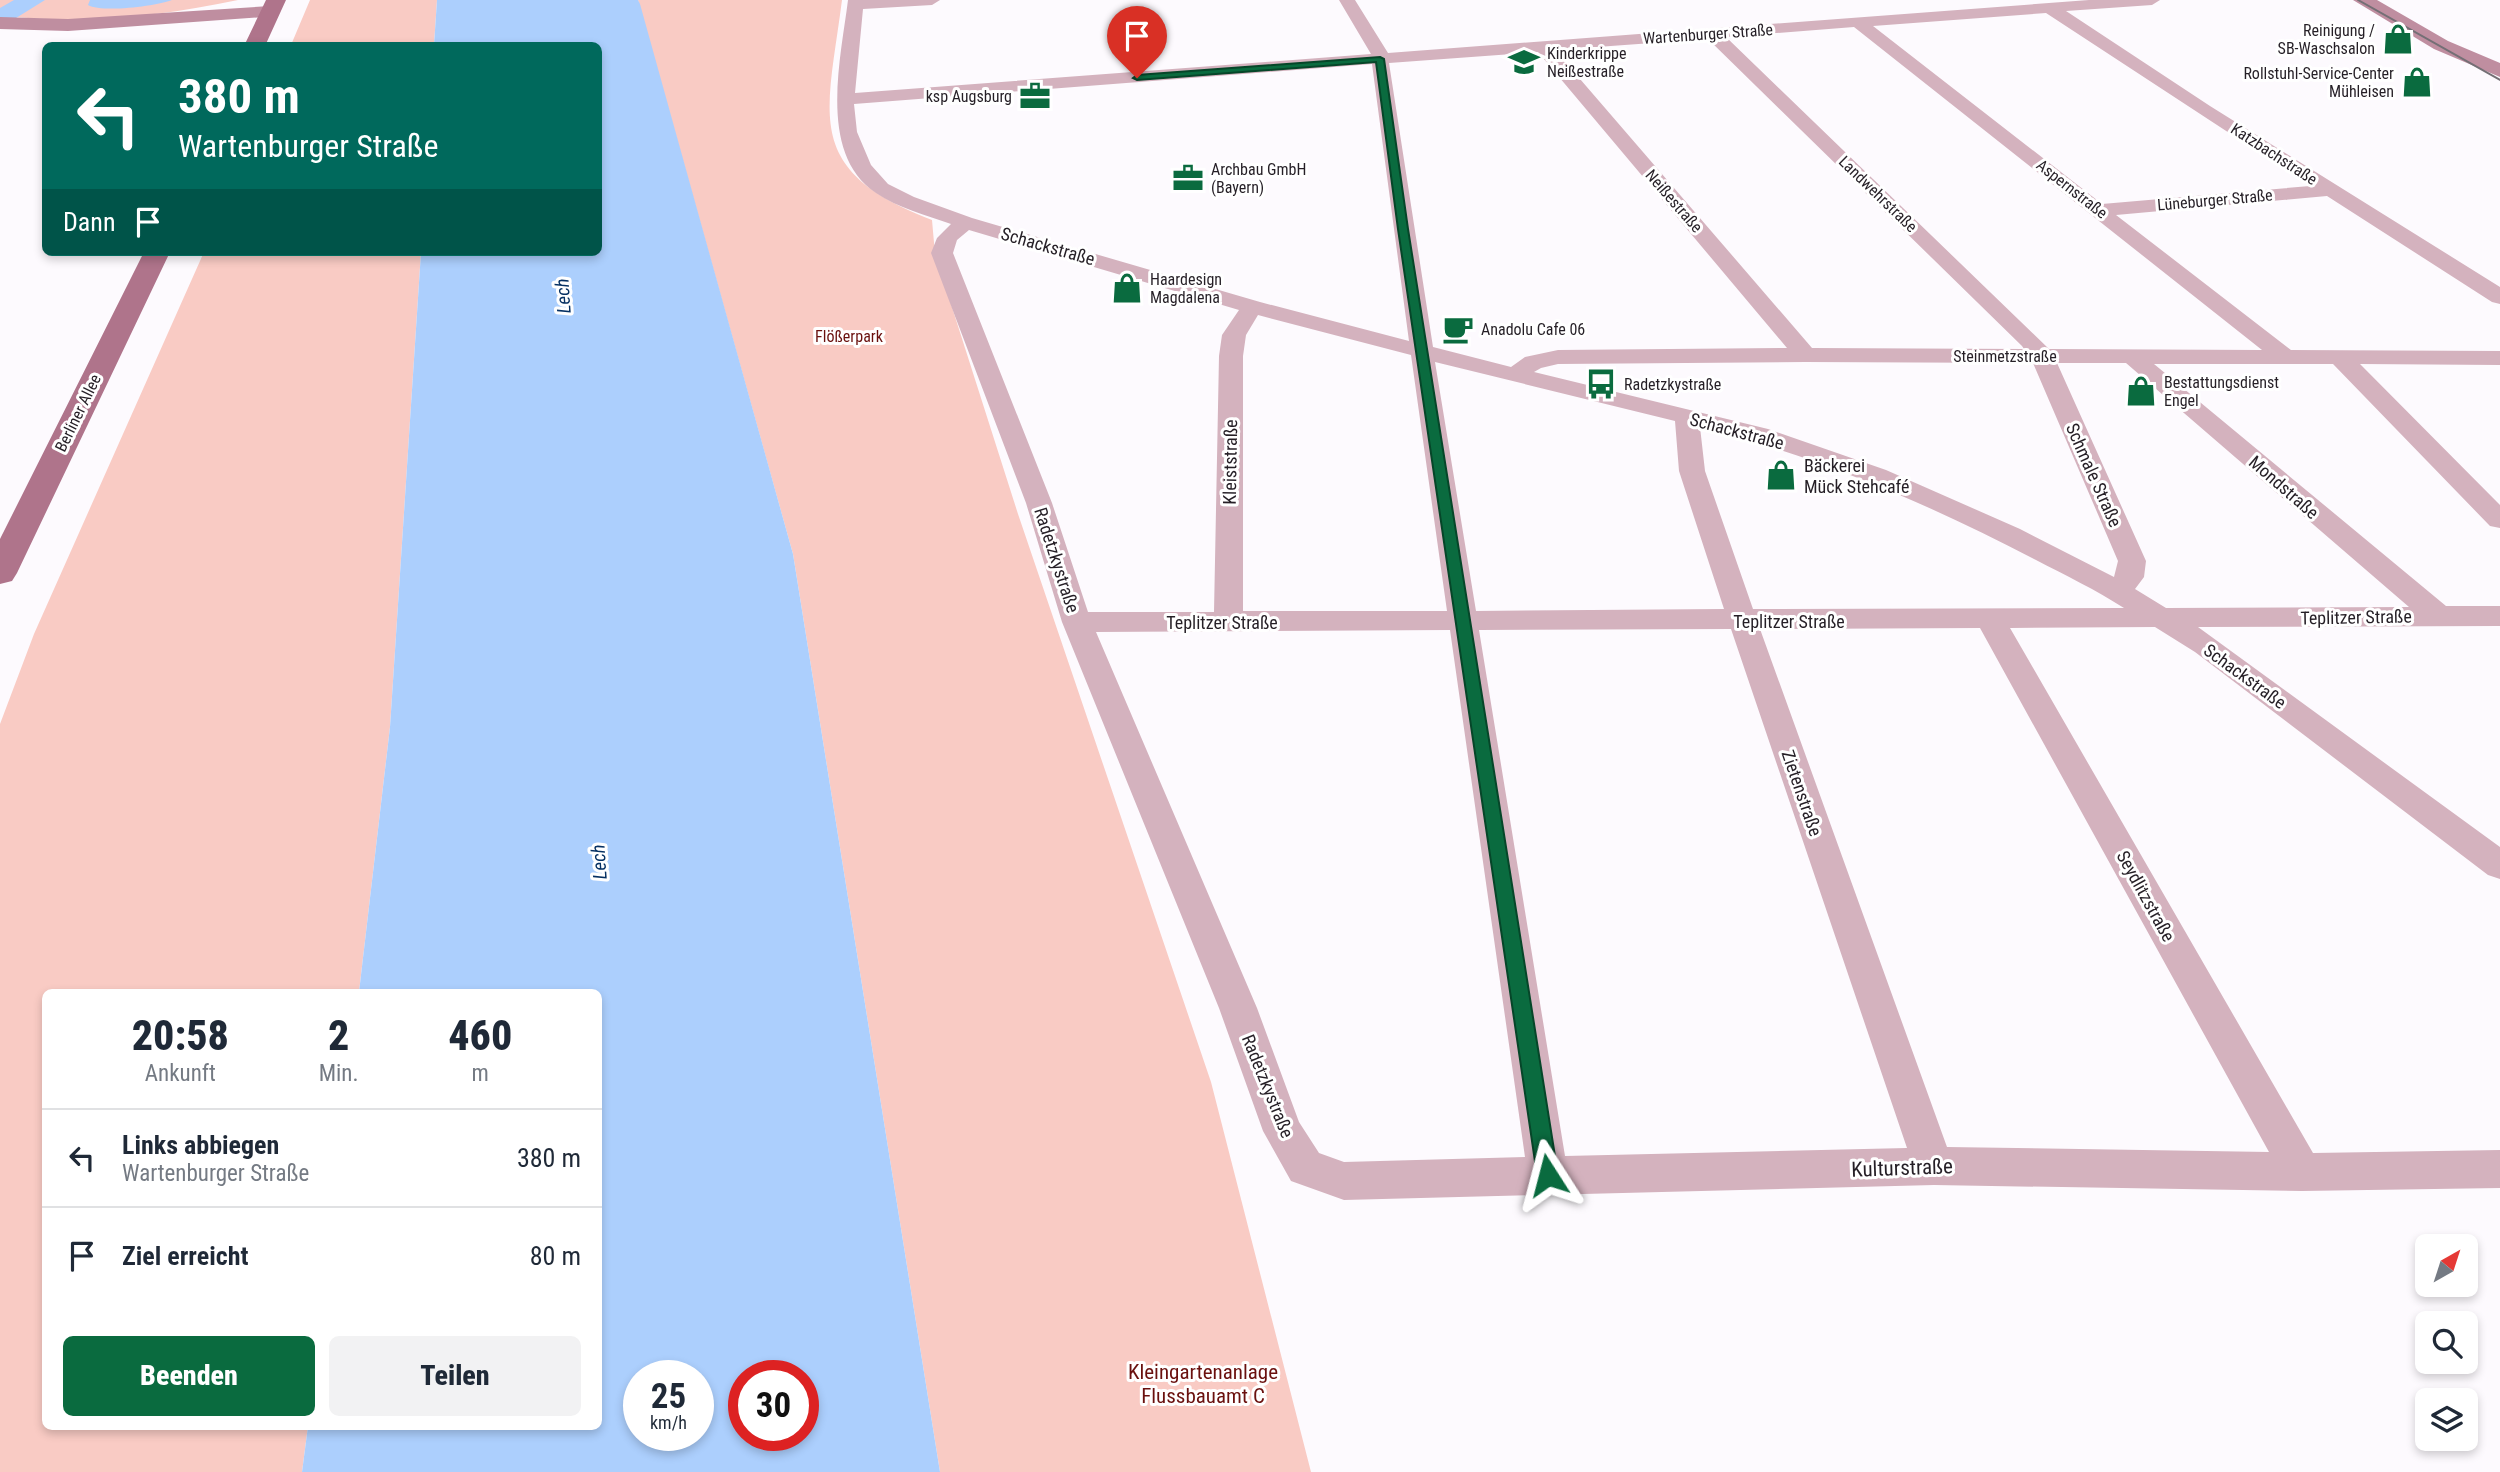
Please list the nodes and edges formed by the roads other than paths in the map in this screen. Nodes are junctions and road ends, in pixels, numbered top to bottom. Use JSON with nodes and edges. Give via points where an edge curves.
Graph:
{"nodes":[{"id":1,"x":932,"y":0,"type":"edge"},
{"id":2,"x":1347,"y":0,"type":"edge"},
{"id":3,"x":2152,"y":0,"type":"edge"},
{"id":4,"x":2363,"y":0,"type":"edge"},
{"id":5,"x":856,"y":2,"type":"edge"},
{"id":6,"x":273,"y":6,"type":"edge"},
{"id":7,"x":2050,"y":8,"type":"junction"},
{"id":8,"x":6,"y":23,"type":"edge"},
{"id":9,"x":1859,"y":23,"type":"junction"},
{"id":10,"x":1713,"y":34,"type":"junction"},
{"id":11,"x":256,"y":42,"type":"edge"},
{"id":12,"x":1543,"y":47,"type":"junction"},
{"id":13,"x":1380,"y":59,"type":"junction"},
{"id":14,"x":2499,"y":84,"type":"edge"},
{"id":15,"x":845,"y":99,"type":"junction"},
{"id":16,"x":2330,"y":190,"type":"junction"},
{"id":17,"x":2099,"y":210,"type":"junction"},
{"id":18,"x":965,"y":222,"type":"junction"},
{"id":19,"x":155,"y":256,"type":"edge"},
{"id":20,"x":2500,"y":297,"type":"edge"},
{"id":21,"x":1252,"y":307,"type":"junction"},
{"id":22,"x":1423,"y":352,"type":"junction"},
{"id":23,"x":1805,"y":355,"type":"junction"},
{"id":24,"x":2042,"y":356,"type":"junction"},
{"id":25,"x":2132,"y":356,"type":"junction"},
{"id":26,"x":2284,"y":356,"type":"junction"},
{"id":27,"x":2339,"y":357,"type":"junction"},
{"id":28,"x":2500,"y":358,"type":"edge"},
{"id":29,"x":1515,"y":375,"type":"junction"},
{"id":30,"x":1687,"y":416,"type":"junction"},
{"id":31,"x":2500,"y":520,"type":"edge"},
{"id":32,"x":0,"y":573,"type":"edge"},
{"id":33,"x":2118,"y":592,"type":"junction"},
{"id":34,"x":2438,"y":615,"type":"junction"},
{"id":35,"x":2500,"y":616,"type":"edge"},
{"id":36,"x":1990,"y":620,"type":"junction"},
{"id":37,"x":2165,"y":620,"type":"junction"},
{"id":38,"x":1741,"y":621,"type":"junction"},
{"id":39,"x":1077,"y":622,"type":"junction"},
{"id":40,"x":1228,"y":622,"type":"junction"},
{"id":41,"x":1464,"y":622,"type":"junction"},
{"id":42,"x":2500,"y":865,"type":"edge"},
{"id":43,"x":1934,"y":1166,"type":"junction"},
{"id":44,"x":1306,"y":1167,"type":"joint"},
{"id":45,"x":2500,"y":1169,"type":"edge"},
{"id":46,"x":2302,"y":1172,"type":"junction"},
{"id":47,"x":1548,"y":1175,"type":"junction"}],
"edges":[{"from":1,"to":5,"type":"street"},
{"from":2,"to":13,"type":"street","via":[[1379,49]]},
{"from":3,"to":7,"type":"street","name":"Wartenburger Straße"},
{"from":4,"to":14,"type":"street"},
{"from":5,"to":15,"type":"street"},
{"from":6,"to":8,"type":"street","via":[[68,26]]},
{"from":6,"to":11,"type":"main road"},
{"from":7,"to":9,"type":"street","name":"Wartenburger Straße"},
{"from":7,"to":16,"type":"street","name":"Katzbachstraße"},
{"from":9,"to":10,"type":"street","name":"Wartenburger Straße"},
{"from":9,"to":17,"type":"street","name":"Aspernstraße"},
{"from":10,"to":12,"type":"street","name":"Wartenburger Straße"},
{"from":10,"to":24,"type":"street","name":"Landwehrstraße"},
{"from":12,"to":13,"type":"street","name":"Wartenburger Straße"},
{"from":12,"to":23,"type":"street","name":"Neißestraße"},
{"from":13,"to":15,"type":"street","name":"Wartenburger Straße"},
{"from":13,"to":22,"type":"street"},
{"from":15,"to":18,"type":"street","via":[[850,143],[862,167],[881,188]]},
{"from":16,"to":17,"type":"street","name":"Lüneburger Straße"},
{"from":16,"to":20,"type":"street","name":"Katzbachstraße"},
{"from":17,"to":26,"type":"street","name":"Aspernstraße"},
{"from":18,"to":21,"type":"street","name":"Schackstraße"},
{"from":18,"to":39,"type":"street","name":"Radetzkystraße","via":[[947,238],[942,253],[1039,503]]},
{"from":19,"to":32,"type":"main road","name":"Berliner Allee"},
{"from":21,"to":22,"type":"street","name":"Schackstraße"},
{"from":21,"to":40,"type":"street","name":"Kleiststraße","via":[[1234,335],[1231,356]]},
{"from":22,"to":29,"type":"street","name":"Schackstraße"},
{"from":22,"to":41,"type":"street"},
{"from":23,"to":24,"type":"street","name":"Steinmetzstraße"},
{"from":23,"to":29,"type":"street","name":"Steinmetzstraße","via":[[1558,357],[1533,362]]},
{"from":24,"to":25,"type":"street","name":"Steinmetzstraße"},
{"from":24,"to":33,"type":"street","name":"Schmale Straße","via":[[2132,562],[2130,578]]},
{"from":25,"to":26,"type":"street","name":"Steinmetzstraße"},
{"from":25,"to":34,"type":"street","name":"Mondstraße"},
{"from":26,"to":27,"type":"street","name":"Steinmetzstraße"},
{"from":27,"to":28,"type":"street","name":"Steinmetzstraße"},
{"from":27,"to":31,"type":"street"},
{"from":29,"to":30,"type":"street","name":"Schackstraße"},
{"from":30,"to":33,"type":"street","name":"Schackstraße","via":[[1759,434],[1877,476],[2010,535]]},
{"from":30,"to":38,"type":"street","name":"Zietenstraße","via":[[1692,471]]},
{"from":33,"to":37,"type":"street","name":"Schackstraße"},
{"from":34,"to":35,"type":"street","name":"Teplitzer Straße"},
{"from":34,"to":37,"type":"street","name":"Teplitzer Straße"},
{"from":36,"to":37,"type":"street","name":"Teplitzer Straße"},
{"from":36,"to":38,"type":"street","name":"Teplitzer Straße"},
{"from":36,"to":46,"type":"street","name":"Seydlitzstraße"},
{"from":37,"to":42,"type":"street","name":"Schackstraße"},
{"from":38,"to":41,"type":"street","name":"Teplitzer Straße"},
{"from":38,"to":43,"type":"street","name":"Zietenstraße"},
{"from":39,"to":40,"type":"street","name":"Teplitzer Straße"},
{"from":39,"to":44,"type":"street","name":"Radetzkystraße","via":[[1238,1008],[1283,1130]]},
{"from":40,"to":41,"type":"street","name":"Teplitzer Straße"},
{"from":41,"to":47,"type":"street"},
{"from":43,"to":46,"type":"street","name":"Kulturstraße"},
{"from":43,"to":47,"type":"street","name":"Kulturstraße"},
{"from":44,"to":47,"type":"street","name":"Kulturstraße","via":[[1344,1181]]},
{"from":45,"to":46,"type":"street","name":"Kulturstraße"}]}
